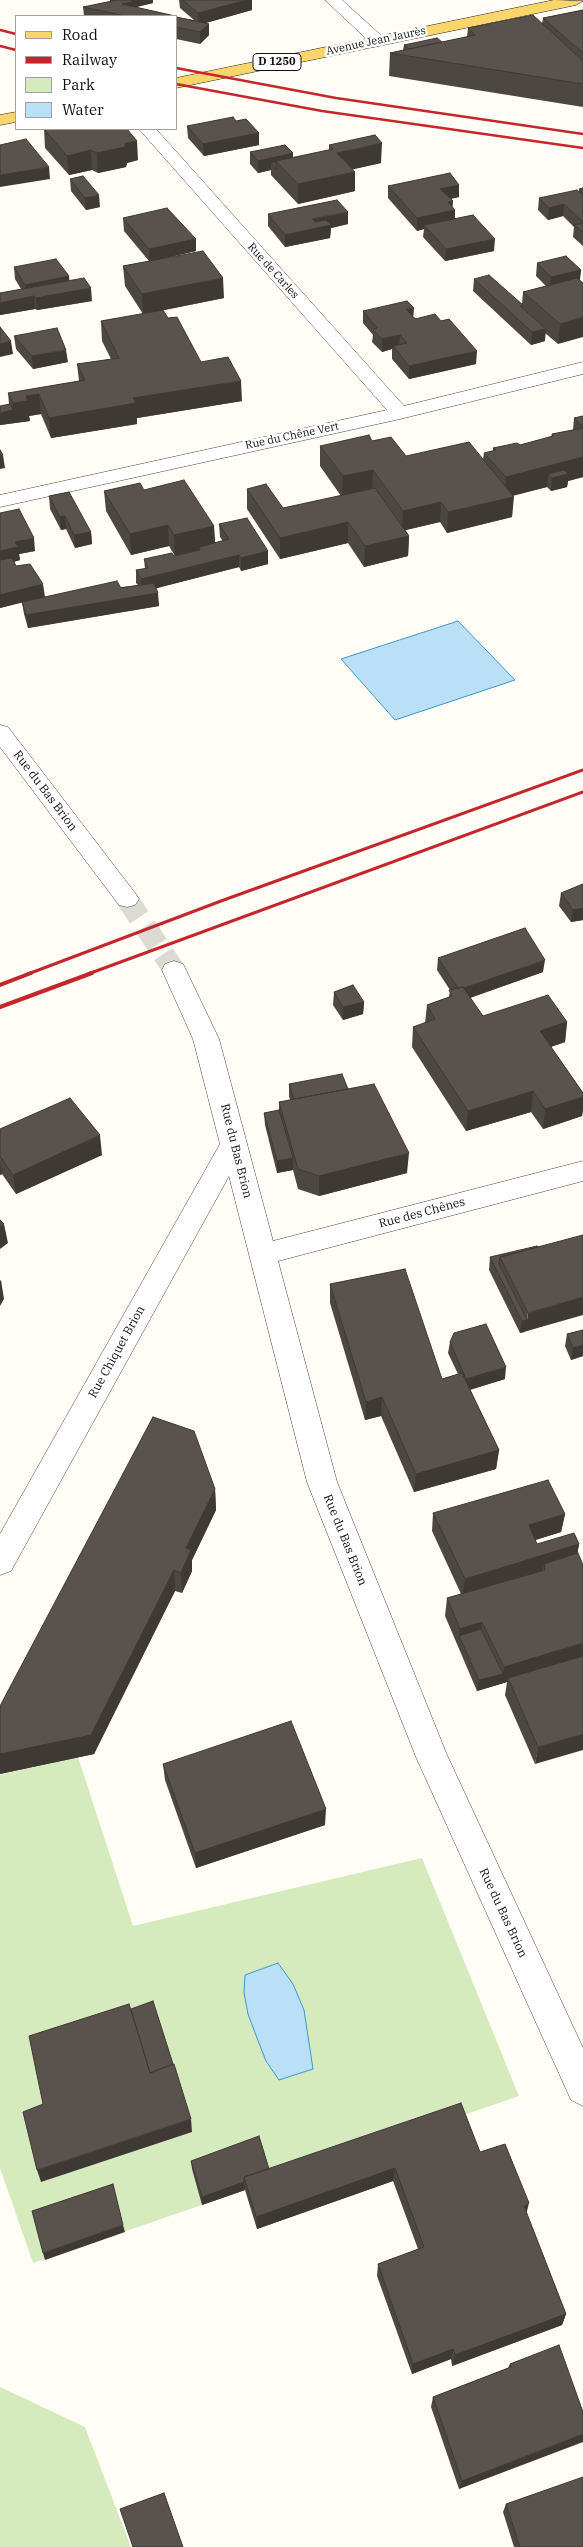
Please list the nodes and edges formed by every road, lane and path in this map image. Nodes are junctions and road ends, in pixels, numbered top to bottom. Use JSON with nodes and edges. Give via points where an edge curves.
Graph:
{"nodes":[{"id":1,"x":333,"y":0,"type":"edge"},
{"id":2,"x":576,"y":0,"type":"edge"},
{"id":3,"x":378,"y":41,"type":"junction"},
{"id":4,"x":178,"y":83,"type":"edge"},
{"id":5,"x":15,"y":116,"type":"edge"},
{"id":6,"x":0,"y":120,"type":"edge"},
{"id":7,"x":148,"y":130,"type":"edge"},
{"id":8,"x":583,"y":368,"type":"edge"},
{"id":9,"x":400,"y":413,"type":"junction"},
{"id":10,"x":0,"y":500,"type":"edge"},
{"id":11,"x":0,"y":732,"type":"edge"},
{"id":12,"x":126,"y":899,"type":"tunnel mouth"},
{"id":13,"x":174,"y":970,"type":"tunnel mouth"},
{"id":14,"x":234,"y":1143,"type":"junction"},
{"id":15,"x":583,"y":1171,"type":"edge"},
{"id":16,"x":261,"y":1255,"type":"junction"},
{"id":17,"x":0,"y":1562,"type":"edge"},
{"id":18,"x":583,"y":2088,"type":"edge"}],
"edges":[{"from":1,"to":3,"type":"street"},
{"from":2,"to":3,"type":"main road","name":"Avenue Jean Jaurès","number":"D 1250"},
{"from":3,"to":4,"type":"main road","name":"Avenue Jean Jaurès","number":"D 1250"},
{"from":5,"to":6,"type":"main road"},
{"from":7,"to":9,"type":"street","name":"Rue de Carles"},
{"from":8,"to":9,"type":"street","name":"Rue du Chêne Vert"},
{"from":9,"to":10,"type":"street","name":"Rue du Chêne Vert"},
{"from":11,"to":12,"type":"street","name":"Rue du Bas Brion"},
{"from":13,"to":14,"type":"street","name":"Rue du Bas Brion","via":[[206,1039]]},
{"from":14,"to":16,"type":"street","name":"Rue du Bas Brion"},
{"from":14,"to":17,"type":"street","name":"Rue Chiquet Brion"},
{"from":15,"to":16,"type":"street","name":"Rue des Chênes"},
{"from":16,"to":18,"type":"street","name":"Rue du Bas Brion","via":[[322,1482],[432,1757]]}]}
